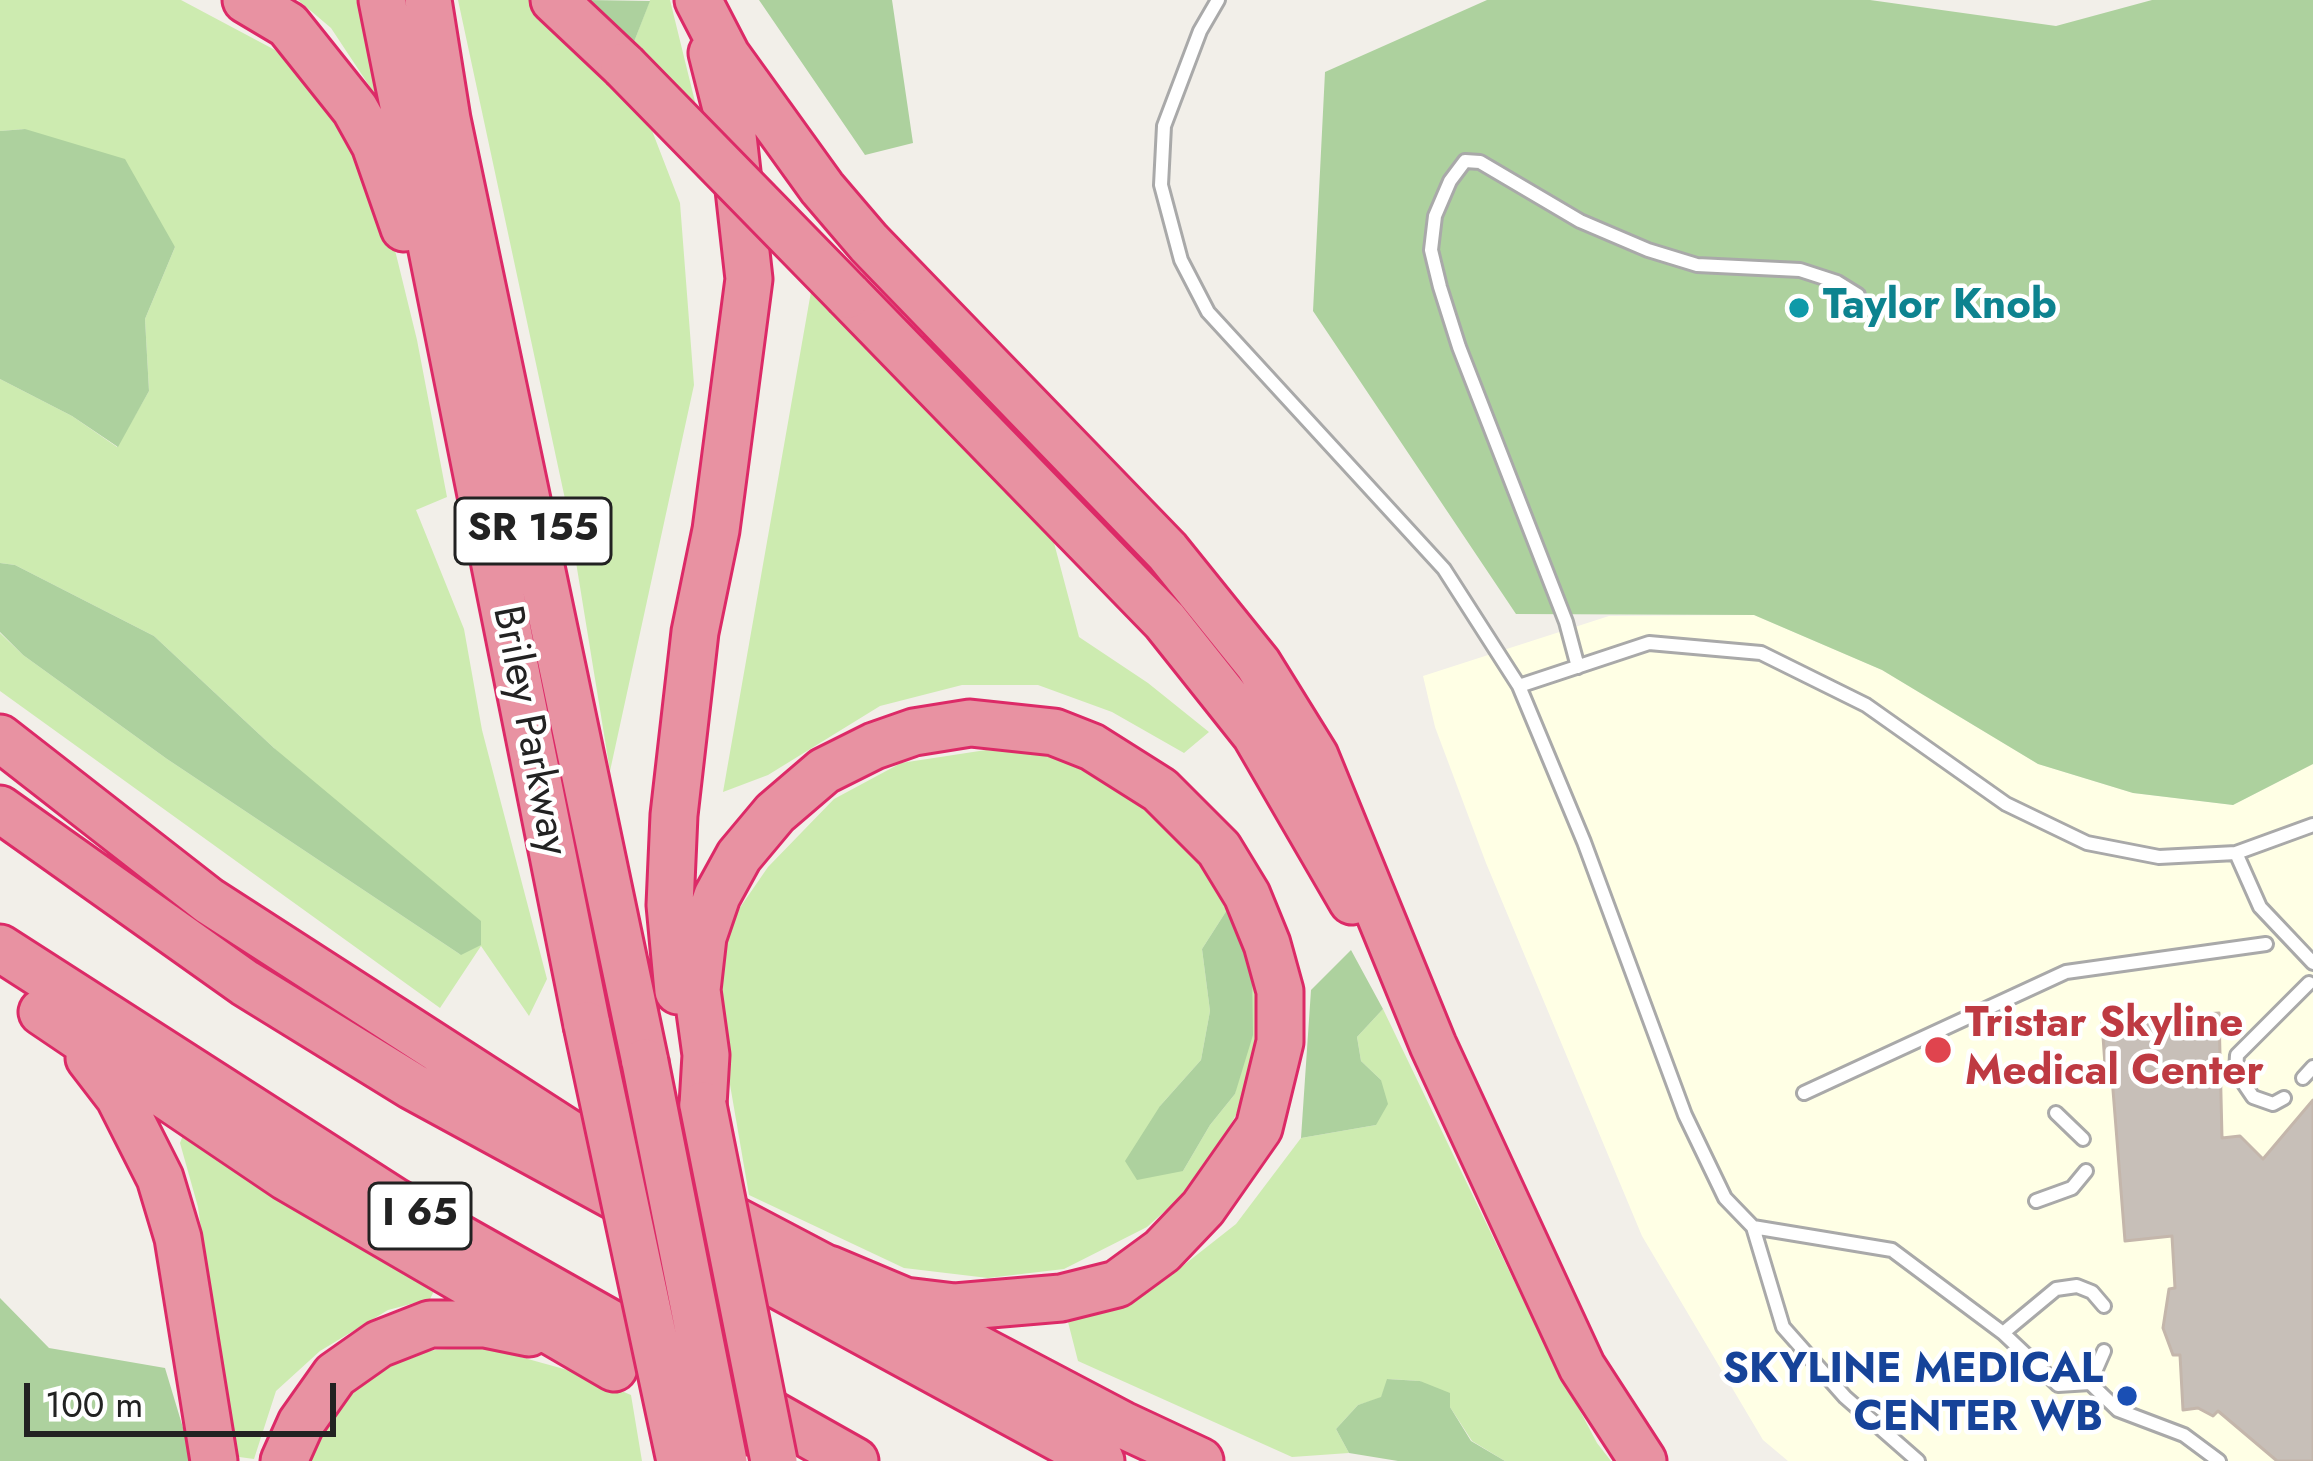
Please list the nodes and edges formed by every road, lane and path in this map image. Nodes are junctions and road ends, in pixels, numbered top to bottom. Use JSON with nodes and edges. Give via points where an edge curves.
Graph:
{"nodes":[{"id":1,"x":246,"y":0,"type":"edge"},
{"id":2,"x":382,"y":0,"type":"edge"},
{"id":3,"x":428,"y":0,"type":"edge"},
{"id":4,"x":554,"y":0,"type":"edge"},
{"id":5,"x":1218,"y":0,"type":"edge"},
{"id":6,"x":701,"y":8,"type":"edge"},
{"id":7,"x":1858,"y":295,"type":"dead end"},
{"id":8,"x":466,"y":419,"type":"junction"},
{"id":9,"x":1578,"y":667,"type":"junction"},
{"id":10,"x":1520,"y":686,"type":"junction"},
{"id":11,"x":0,"y":738,"type":"edge"},
{"id":12,"x":0,"y":809,"type":"edge"},
{"id":13,"x":2313,"y":825,"type":"edge"},
{"id":14,"x":2236,"y":853,"type":"junction"},
{"id":15,"x":2266,"y":944,"type":"dead end"},
{"id":16,"x":0,"y":948,"type":"edge"},
{"id":17,"x":2313,"y":963,"type":"edge"},
{"id":18,"x":0,"y":981,"type":"edge"},
{"id":19,"x":2309,"y":983,"type":"dead end"},
{"id":20,"x":42,"y":1012,"type":"junction"},
{"id":21,"x":1433,"y":1045,"type":"junction"},
{"id":22,"x":1804,"y":1093,"type":"dead end"},
{"id":23,"x":2284,"y":1098,"type":"dead end"},
{"id":24,"x":703,"y":1105,"type":"junction"},
{"id":25,"x":2056,"y":1113,"type":"dead end"},
{"id":26,"x":2083,"y":1139,"type":"dead end"},
{"id":27,"x":2086,"y":1171,"type":"dead end"},
{"id":28,"x":2036,"y":1201,"type":"dead end"},
{"id":29,"x":1753,"y":1227,"type":"junction"},
{"id":30,"x":830,"y":1269,"type":"junction"},
{"id":31,"x":642,"y":1289,"type":"junction"},
{"id":32,"x":2104,"y":1306,"type":"dead end"},
{"id":33,"x":2003,"y":1334,"type":"junction"},
{"id":34,"x":2104,"y":1351,"type":"dead end"},
{"id":35,"x":614,"y":1368,"type":"junction"},
{"id":36,"x":2090,"y":1383,"type":"junction"},
{"id":37,"x":214,"y":1461,"type":"edge"},
{"id":38,"x":284,"y":1461,"type":"edge"},
{"id":39,"x":657,"y":1461,"type":"edge"},
{"id":40,"x":680,"y":1461,"type":"edge"},
{"id":41,"x":724,"y":1461,"type":"edge"},
{"id":42,"x":774,"y":1461,"type":"edge"},
{"id":43,"x":803,"y":1461,"type":"edge"},
{"id":44,"x":855,"y":1461,"type":"edge"},
{"id":45,"x":1101,"y":1461,"type":"edge"},
{"id":46,"x":1200,"y":1461,"type":"edge"},
{"id":47,"x":1643,"y":1461,"type":"edge"},
{"id":48,"x":1918,"y":1461,"type":"edge"},
{"id":49,"x":2218,"y":1461,"type":"edge"}],
"edges":[{"from":1,"to":8,"type":"highway","via":[[288,25],[375,145]]},
{"from":2,"to":8,"type":"highway","name":"Briley Parkway","number":"SR 155"},
{"from":3,"to":41,"type":"highway","name":"Briley Parkway","number":"SR 155","bridge":true},
{"from":4,"to":21,"type":"highway","bridge":true,"via":[[1149,604],[1255,734]]},
{"from":5,"to":10,"type":"lane","via":[[1164,126],[1161,185],[1181,260],[1208,312],[1444,569]]},
{"from":6,"to":21,"type":"highway","via":[[770,119],[853,224],[1167,551],[1258,664],[1315,756]]},
{"from":6,"to":24,"type":"highway","via":[[733,136],[749,279],[674,814],[676,975]]},
{"from":7,"to":9,"type":"lane","via":[[1800,270],[1697,265],[1648,250],[1465,161],[1436,216],[1431,250]]},
{"from":8,"to":31,"type":"highway","name":"Briley Parkway","number":"SR 155","bridge":true},
{"from":9,"to":10,"type":"lane"},
{"from":9,"to":14,"type":"lane","via":[[1648,644],[1761,652],[1867,705],[2006,804],[2087,843],[2159,857]]},
{"from":10,"to":29,"type":"lane","via":[[1685,1115],[1725,1198]]},
{"from":11,"to":30,"type":"highway","via":[[209,901],[568,1132]]},
{"from":12,"to":45,"type":"highway","number":"I 65","via":[[245,983],[412,1086]]},
{"from":13,"to":14,"type":"lane"},
{"from":14,"to":17,"type":"lane","via":[[2260,908]]},
{"from":15,"to":22,"type":"lane","via":[[2066,972]]},
{"from":16,"to":44,"type":"highway","number":"I 65","via":[[394,1202]]},
{"from":18,"to":20,"type":"highway"},
{"from":19,"to":23,"type":"lane","via":[[2237,1055],[2236,1072],[2252,1097],[2273,1104]]},
{"from":20,"to":35,"type":"highway","via":[[286,1177]]},
{"from":20,"to":37,"type":"highway","via":[[119,1097],[160,1178],[178,1238]]},
{"from":21,"to":47,"type":"highway","via":[[1582,1367]]},
{"from":24,"to":30,"type":"highway","via":[[697,990],[717,896],[775,813],[824,771],[874,746],[970,723],[1054,732],[1160,790],[1219,849],[1267,944],[1280,991],[1280,1042],[1259,1128],[1203,1208],[1117,1284],[1061,1298],[922,1303]]},
{"from":24,"to":42,"type":"highway","bridge":true},
{"from":25,"to":26,"type":"lane"},
{"from":27,"to":28,"type":"lane","via":[[2072,1188]]},
{"from":29,"to":33,"type":"lane","via":[[1892,1250]]},
{"from":29,"to":48,"type":"lane","via":[[1784,1327],[1845,1397]]},
{"from":30,"to":46,"type":"highway"},
{"from":31,"to":39,"type":"highway","bridge":true},
{"from":31,"to":40,"type":"highway","name":"Briley Parkway","number":"SR 155","bridge":true},
{"from":32,"to":33,"type":"lane","via":[[2077,1286],[2056,1289]]},
{"from":33,"to":36,"type":"lane","via":[[2058,1385]]},
{"from":34,"to":36,"type":"lane"},
{"from":35,"to":38,"type":"highway","via":[[543,1336],[430,1324],[379,1344],[334,1375]]},
{"from":35,"to":43,"type":"highway"},
{"from":36,"to":49,"type":"lane","via":[[2118,1410],[2184,1435]]}]}
